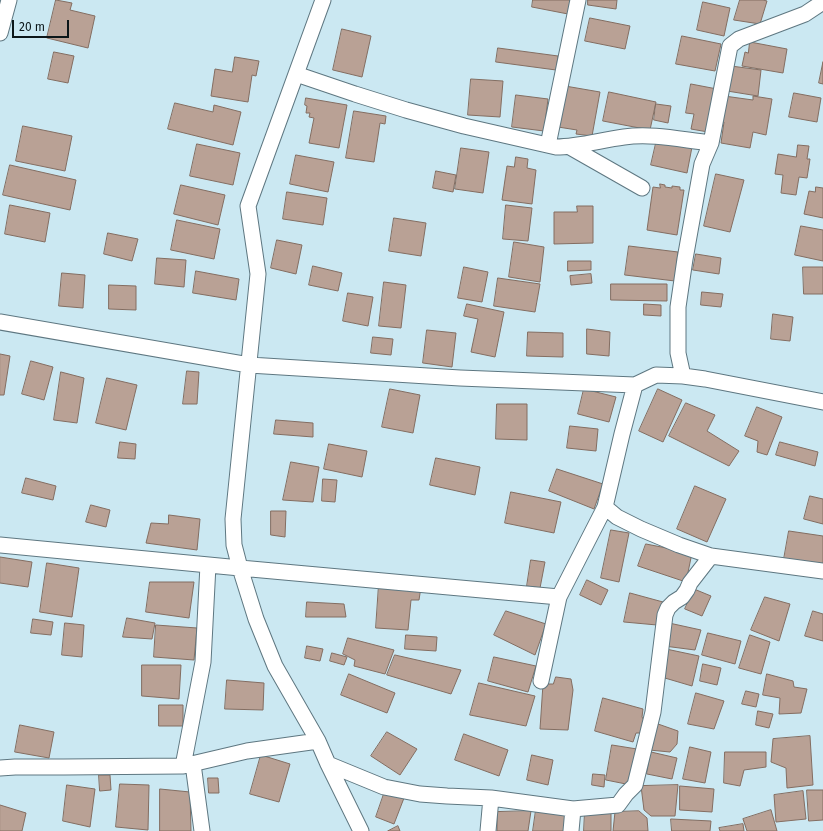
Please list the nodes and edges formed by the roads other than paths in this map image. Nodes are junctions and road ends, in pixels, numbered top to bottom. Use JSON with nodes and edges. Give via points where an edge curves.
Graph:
{"nodes":[{"id":1,"x":9,"y":0,"type":"edge"},
{"id":2,"x":323,"y":0,"type":"edge"},
{"id":3,"x":578,"y":0,"type":"edge"},
{"id":4,"x":823,"y":2,"type":"edge"},
{"id":5,"x":0,"y":33,"type":"edge"},
{"id":6,"x":296,"y":74,"type":"junction"},
{"id":7,"x":710,"y":143,"type":"junction"},
{"id":8,"x":548,"y":145,"type":"junction"},
{"id":9,"x":570,"y":147,"type":"junction"},
{"id":10,"x":642,"y":188,"type":"dead end"},
{"id":11,"x":0,"y":322,"type":"edge"},
{"id":12,"x":249,"y":365,"type":"junction"},
{"id":13,"x":684,"y":376,"type":"junction"},
{"id":14,"x":635,"y":385,"type":"junction"},
{"id":15,"x":823,"y":402,"type":"edge"},
{"id":16,"x":605,"y":507,"type":"junction"},
{"id":17,"x":0,"y":545,"type":"edge"},
{"id":18,"x":711,"y":556,"type":"junction"},
{"id":19,"x":208,"y":565,"type":"junction"},
{"id":20,"x":240,"y":568,"type":"junction"},
{"id":21,"x":823,"y":571,"type":"edge"},
{"id":22,"x":559,"y":597,"type":"junction"},
{"id":23,"x":541,"y":682,"type":"dead end"},
{"id":24,"x":318,"y":741,"type":"junction"},
{"id":25,"x":328,"y":764,"type":"junction"},
{"id":26,"x":188,"y":765,"type":"junction"},
{"id":27,"x":0,"y":768,"type":"edge"},
{"id":28,"x":491,"y":798,"type":"junction"},
{"id":29,"x":573,"y":809,"type":"junction"},
{"id":30,"x":202,"y":831,"type":"edge"},
{"id":31,"x":361,"y":831,"type":"edge"},
{"id":32,"x":488,"y":831,"type":"edge"},
{"id":33,"x":571,"y":831,"type":"edge"}],
"edges":[{"from":1,"to":5,"type":"street"},
{"from":2,"to":6,"type":"street"},
{"from":3,"to":8,"type":"street"},
{"from":4,"to":7,"type":"street","via":[[805,14],[739,39],[730,46]]},
{"from":6,"to":8,"type":"street","via":[[406,110]]},
{"from":6,"to":12,"type":"street","via":[[248,206],[258,274]]},
{"from":7,"to":9,"type":"street","via":[[648,135]]},
{"from":7,"to":13,"type":"street","via":[[702,164],[678,307],[678,353]]},
{"from":8,"to":9,"type":"street"},
{"from":9,"to":10,"type":"street"},
{"from":11,"to":12,"type":"street"},
{"from":12,"to":14,"type":"street","via":[[460,378]]},
{"from":12,"to":20,"type":"street","via":[[233,519],[234,545]]},
{"from":13,"to":14,"type":"street","via":[[656,375]]},
{"from":13,"to":15,"type":"street"},
{"from":14,"to":16,"type":"street"},
{"from":16,"to":18,"type":"street","via":[[617,517],[641,529]]},
{"from":16,"to":22,"type":"street"},
{"from":17,"to":19,"type":"street"},
{"from":18,"to":21,"type":"street"},
{"from":18,"to":29,"type":"street","via":[[682,597],[668,608],[665,615],[653,712],[635,785],[618,805]]},
{"from":19,"to":20,"type":"street"},
{"from":19,"to":26,"type":"street","via":[[203,662]]},
{"from":20,"to":22,"type":"street"},
{"from":20,"to":24,"type":"street","via":[[256,619],[275,666]]},
{"from":22,"to":23,"type":"street"},
{"from":24,"to":25,"type":"street"},
{"from":24,"to":26,"type":"street","via":[[247,751]]},
{"from":25,"to":28,"type":"street","via":[[397,790],[420,794]]},
{"from":25,"to":31,"type":"street"},
{"from":26,"to":27,"type":"street"},
{"from":26,"to":30,"type":"street"},
{"from":28,"to":29,"type":"street"},
{"from":28,"to":32,"type":"street"},
{"from":29,"to":33,"type":"street"}]}
